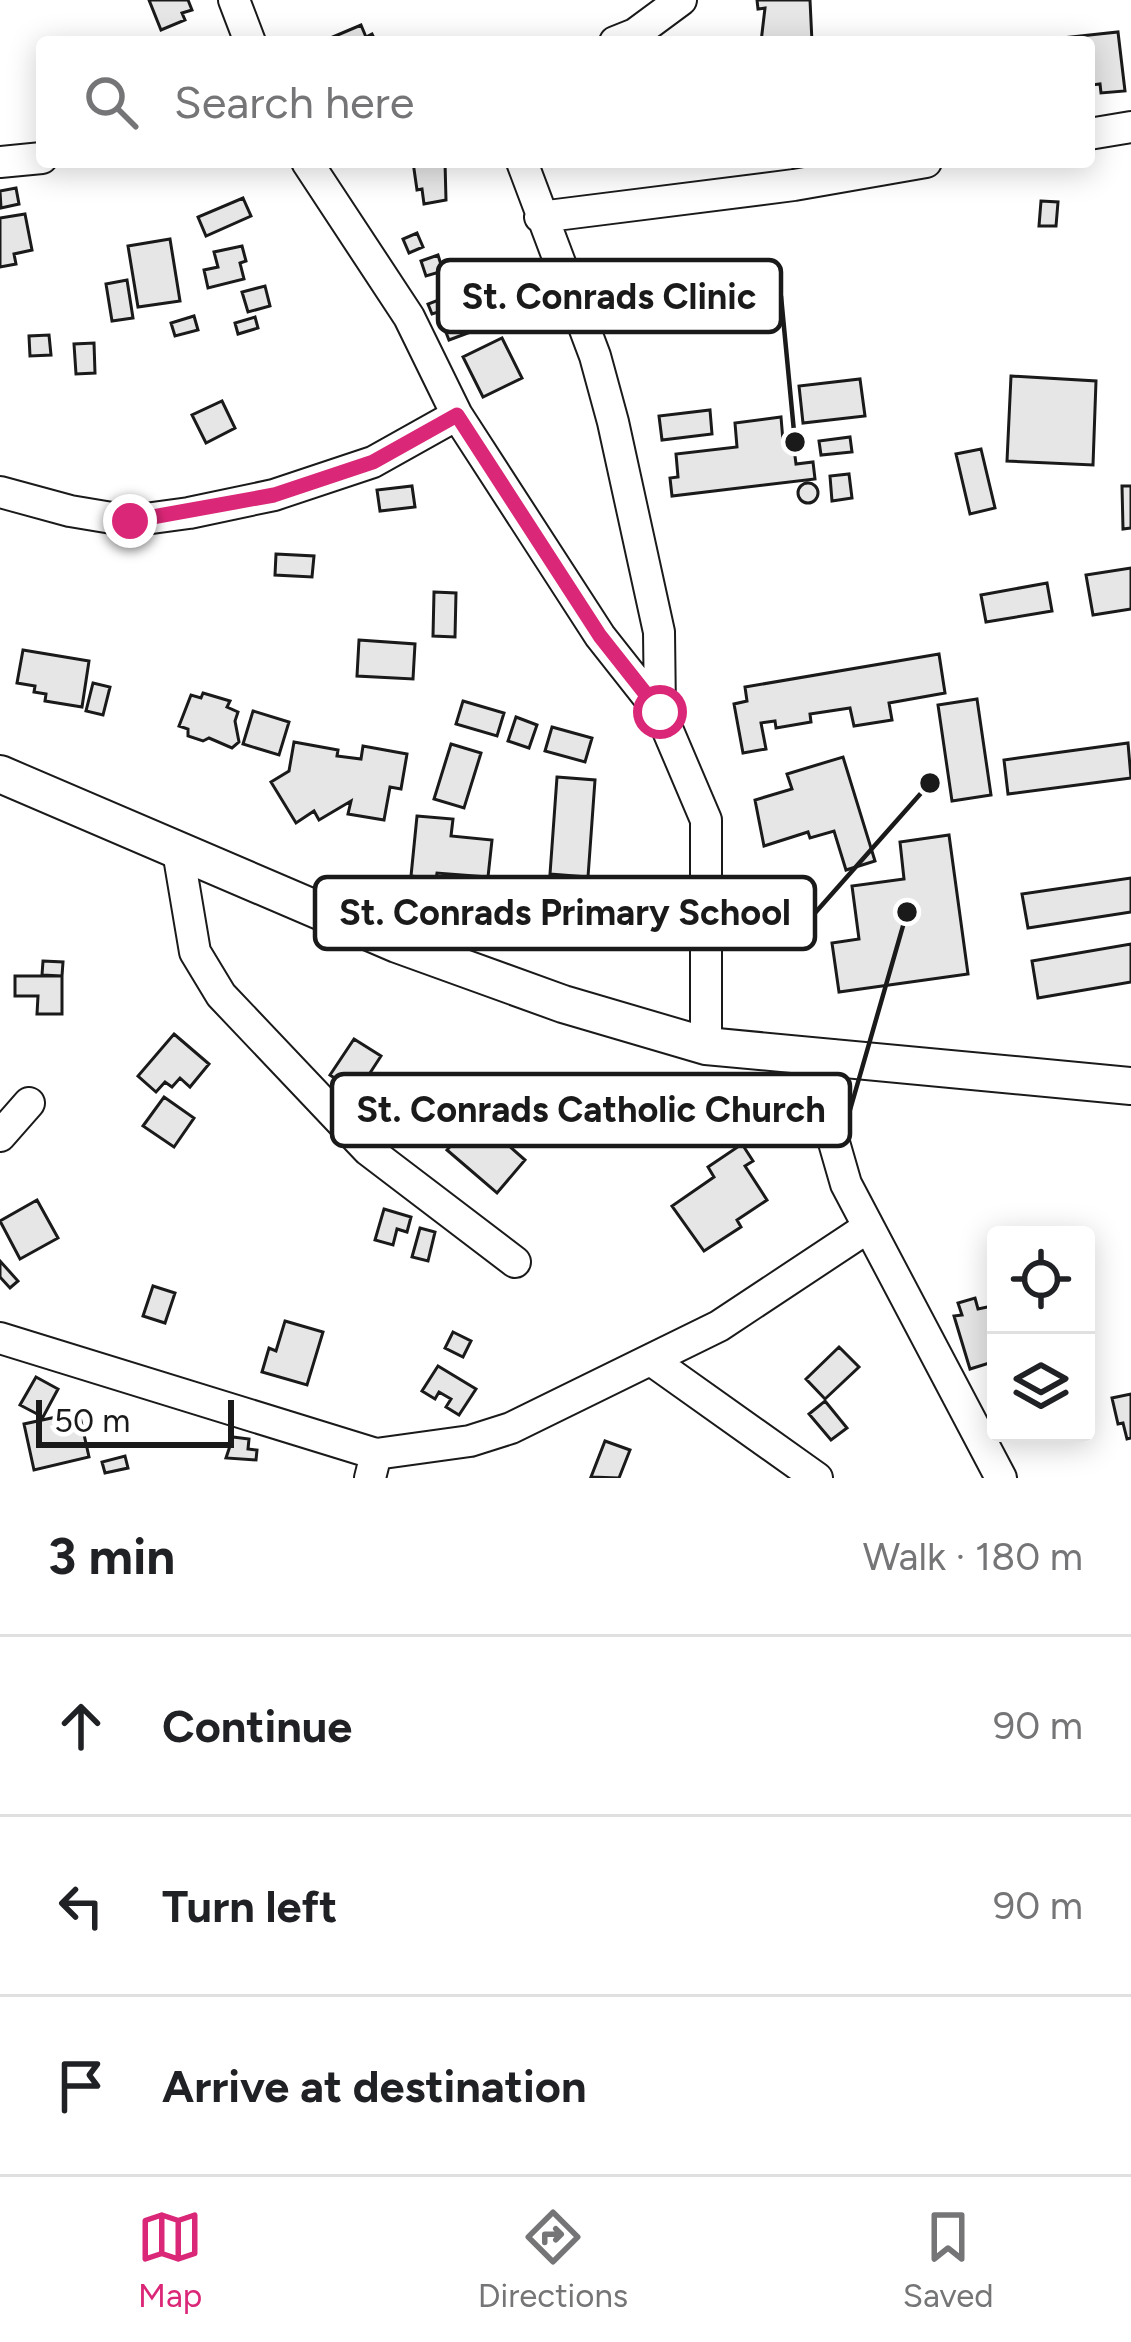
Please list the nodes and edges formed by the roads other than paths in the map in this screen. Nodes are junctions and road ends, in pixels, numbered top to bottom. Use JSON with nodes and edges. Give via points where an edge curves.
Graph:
{"nodes":[{"id":1,"x":234,"y":0,"type":"edge"},
{"id":2,"x":681,"y":0,"type":"edge"},
{"id":3,"x":248,"y":36,"type":"edge"},
{"id":4,"x":630,"y":36,"type":"edge"},
{"id":5,"x":1131,"y":127,"type":"edge"},
{"id":6,"x":1095,"y":133,"type":"edge"},
{"id":7,"x":36,"y":159,"type":"edge"},
{"id":8,"x":0,"y":162,"type":"edge"},
{"id":9,"x":311,"y":168,"type":"edge"},
{"id":10,"x":524,"y":168,"type":"edge"},
{"id":11,"x":890,"y":168,"type":"edge"},
{"id":12,"x":540,"y":217,"type":"junction"},
{"id":13,"x":457,"y":415,"type":"junction"},
{"id":14,"x":0,"y":492,"type":"edge"},
{"id":15,"x":660,"y":712,"type":"junction"},
{"id":16,"x":0,"y":774,"type":"edge"},
{"id":17,"x":178,"y":851,"type":"junction"},
{"id":18,"x":706,"y":1046,"type":"junction"},
{"id":19,"x":831,"y":1055,"type":"junction"},
{"id":20,"x":1131,"y":1086,"type":"edge"},
{"id":21,"x":28,"y":1102,"type":"dead end"},
{"id":22,"x":0,"y":1136,"type":"edge"},
{"id":23,"x":867,"y":1228,"type":"junction"},
{"id":24,"x":515,"y":1262,"type":"dead end"},
{"id":25,"x":0,"y":1338,"type":"edge"},
{"id":26,"x":651,"y":1360,"type":"junction"},
{"id":27,"x":373,"y":1466,"type":"edge"},
{"id":28,"x":817,"y":1478,"type":"edge"},
{"id":29,"x":1001,"y":1478,"type":"edge"}],
"edges":[{"from":1,"to":3,"type":"street"},
{"from":2,"to":4,"type":"street"},
{"from":5,"to":6,"type":"street"},
{"from":7,"to":8,"type":"street"},
{"from":9,"to":13,"type":"street","via":[[409,317]]},
{"from":10,"to":12,"type":"street"},
{"from":11,"to":12,"type":"street"},
{"from":12,"to":15,"type":"street","via":[[613,422],[659,632]]},
{"from":13,"to":14,"type":"street","via":[[373,462],[188,513],[130,521]]},
{"from":13,"to":15,"type":"street","via":[[600,636]]},
{"from":15,"to":18,"type":"street","via":[[706,820]]},
{"from":16,"to":17,"type":"main road"},
{"from":17,"to":18,"type":"main road","via":[[397,944]]},
{"from":17,"to":24,"type":"street","via":[[195,952],[221,995],[368,1150]]},
{"from":18,"to":19,"type":"main road"},
{"from":19,"to":20,"type":"main road"},
{"from":19,"to":23,"type":"street","via":[[831,1132]]},
{"from":21,"to":22,"type":"street"},
{"from":23,"to":26,"type":"street","via":[[719,1326]]},
{"from":23,"to":29,"type":"street"},
{"from":25,"to":27,"type":"street"},
{"from":26,"to":27,"type":"street","via":[[511,1428]]},
{"from":26,"to":28,"type":"street"}]}
